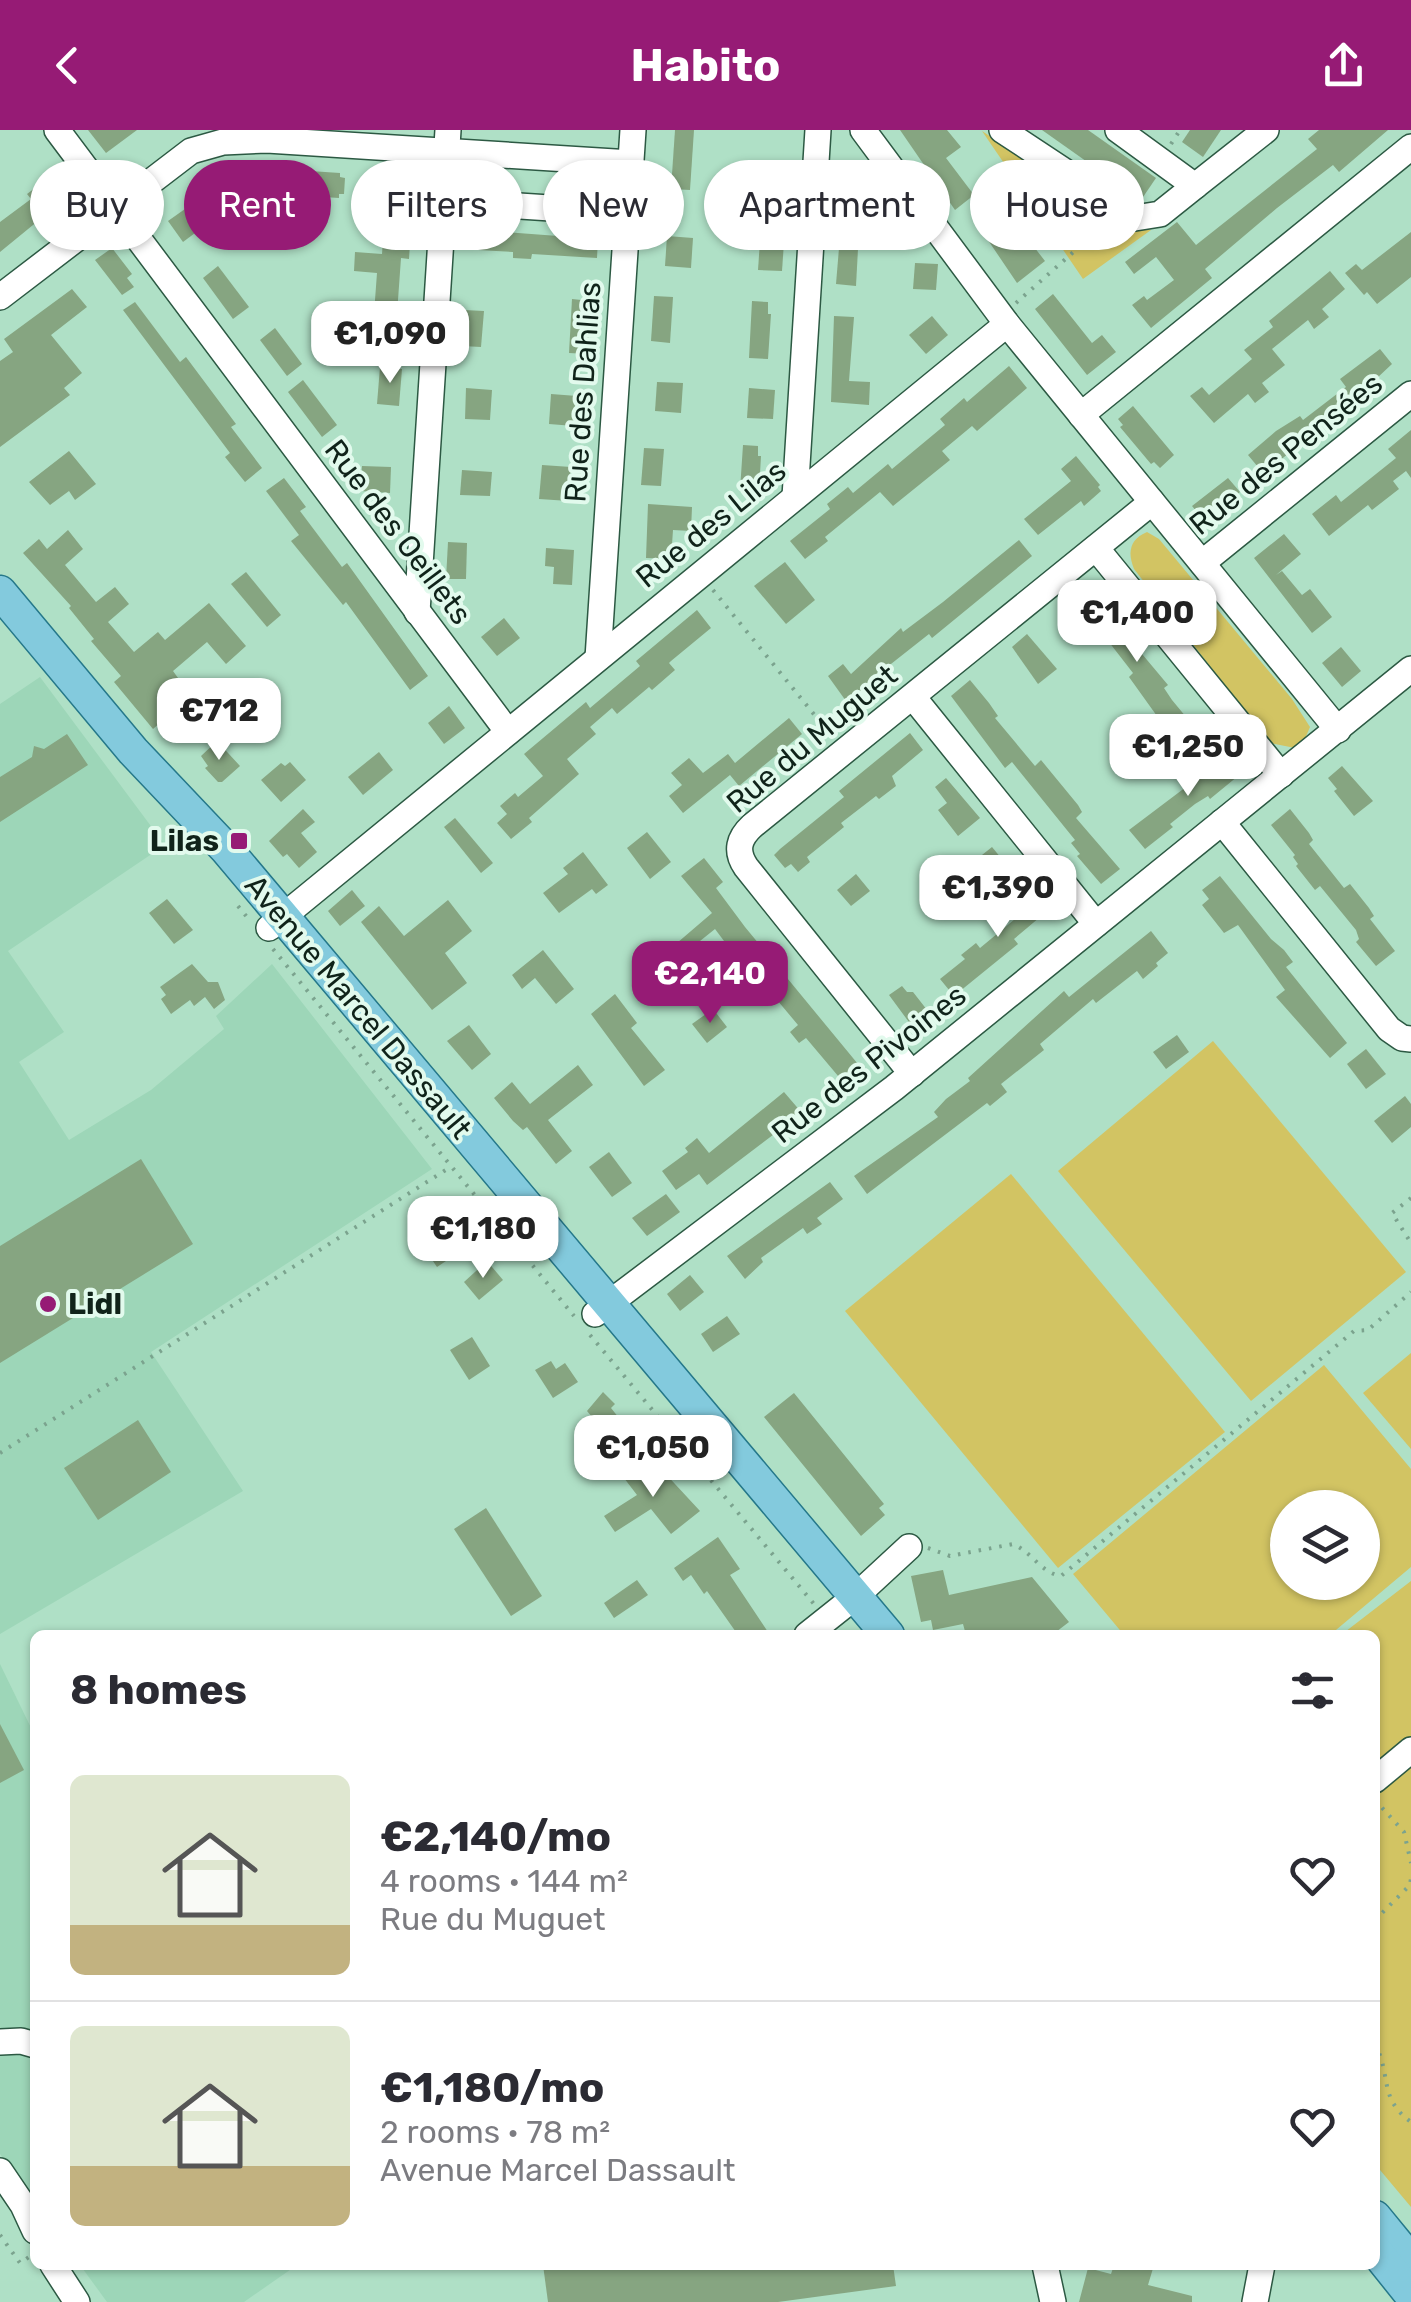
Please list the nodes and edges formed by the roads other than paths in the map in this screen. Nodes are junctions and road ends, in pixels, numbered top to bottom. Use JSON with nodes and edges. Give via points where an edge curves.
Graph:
{"nodes":[{"id":1,"x":57,"y":130,"type":"edge"},
{"id":2,"x":632,"y":130,"type":"edge"},
{"id":3,"x":818,"y":130,"type":"edge"},
{"id":4,"x":863,"y":130,"type":"edge"},
{"id":5,"x":1002,"y":130,"type":"edge"},
{"id":6,"x":1118,"y":130,"type":"edge"},
{"id":7,"x":1266,"y":130,"type":"edge"},
{"id":8,"x":448,"y":140,"type":"edge"},
{"id":9,"x":1411,"y":147,"type":"edge"},
{"id":10,"x":79,"y":160,"type":"edge"},
{"id":11,"x":606,"y":160,"type":"edge"},
{"id":12,"x":630,"y":160,"type":"edge"},
{"id":13,"x":164,"y":171,"type":"edge"},
{"id":14,"x":1195,"y":186,"type":"junction"},
{"id":15,"x":61,"y":250,"type":"edge"},
{"id":16,"x":146,"y":250,"type":"edge"},
{"id":17,"x":441,"y":250,"type":"edge"},
{"id":18,"x":625,"y":250,"type":"edge"},
{"id":19,"x":0,"y":298,"type":"edge"},
{"id":20,"x":1004,"y":320,"type":"junction"},
{"id":21,"x":1411,"y":394,"type":"edge"},
{"id":22,"x":1081,"y":414,"type":"junction"},
{"id":23,"x":795,"y":497,"type":"junction"},
{"id":24,"x":1152,"y":502,"type":"junction"},
{"id":25,"x":1096,"y":548,"type":"junction"},
{"id":26,"x":1202,"y":563,"type":"junction"},
{"id":27,"x":0,"y":592,"type":"edge"},
{"id":28,"x":417,"y":612,"type":"junction"},
{"id":29,"x":598,"y":658,"type":"junction"},
{"id":30,"x":1409,"y":676,"type":"edge"},
{"id":31,"x":912,"y":697,"type":"junction"},
{"id":32,"x":1338,"y":730,"type":"junction"},
{"id":33,"x":508,"y":732,"type":"junction"},
{"id":34,"x":1281,"y":776,"type":"junction"},
{"id":35,"x":1222,"y":822,"type":"junction"},
{"id":36,"x":1096,"y":924,"type":"junction"},
{"id":37,"x":270,"y":931,"type":"junction"},
{"id":38,"x":1411,"y":1040,"type":"edge"},
{"id":39,"x":912,"y":1074,"type":"junction"},
{"id":40,"x":592,"y":1318,"type":"junction"},
{"id":41,"x":909,"y":1547,"type":"road end"},
{"id":42,"x":833,"y":1615,"type":"edge"},
{"id":43,"x":856,"y":1630,"type":"edge"},
{"id":44,"x":874,"y":1630,"type":"edge"},
{"id":45,"x":1411,"y":1750,"type":"edge"},
{"id":46,"x":1380,"y":1776,"type":"edge"},
{"id":47,"x":0,"y":2042,"type":"edge"},
{"id":48,"x":30,"y":2043,"type":"edge"},
{"id":49,"x":0,"y":2171,"type":"edge"},
{"id":50,"x":0,"y":2194,"type":"edge"},
{"id":51,"x":30,"y":2222,"type":"edge"},
{"id":52,"x":1380,"y":2223,"type":"edge"},
{"id":53,"x":30,"y":2229,"type":"edge"},
{"id":54,"x":1380,"y":2256,"type":"edge"},
{"id":55,"x":1411,"y":2260,"type":"edge"},
{"id":56,"x":56,"y":2270,"type":"edge"},
{"id":57,"x":1046,"y":2270,"type":"edge"},
{"id":58,"x":1261,"y":2270,"type":"edge"},
{"id":59,"x":1411,"y":2295,"type":"edge"},
{"id":60,"x":78,"y":2302,"type":"edge"},
{"id":61,"x":1053,"y":2302,"type":"edge"},
{"id":62,"x":1254,"y":2302,"type":"edge"}],
"edges":[{"from":1,"to":10,"type":"street","name":"Rue des Oeillets"},
{"from":2,"to":12,"type":"street","name":"Rue des Dahlias"},
{"from":3,"to":23,"type":"street"},
{"from":4,"to":20,"type":"street"},
{"from":5,"to":14,"type":"street","via":[[1135,218],[1151,218]]},
{"from":6,"to":14,"type":"street"},
{"from":7,"to":14,"type":"street"},
{"from":8,"to":11,"type":"street"},
{"from":8,"to":13,"type":"street","via":[[223,142],[191,151]]},
{"from":9,"to":22,"type":"street"},
{"from":15,"to":19,"type":"street"},
{"from":16,"to":28,"type":"street","name":"Rue des Oeillets"},
{"from":17,"to":28,"type":"street"},
{"from":18,"to":29,"type":"street","name":"Rue des Dahlias"},
{"from":20,"to":22,"type":"street"},
{"from":20,"to":23,"type":"street","name":"Rue des Lilas"},
{"from":21,"to":26,"type":"street","name":"Rue des Pensées"},
{"from":22,"to":24,"type":"street"},
{"from":23,"to":29,"type":"street","name":"Rue des Lilas"},
{"from":24,"to":25,"type":"street","name":"Rue du Muguet"},
{"from":24,"to":26,"type":"street"},
{"from":25,"to":31,"type":"street","name":"Rue du Muguet"},
{"from":25,"to":34,"type":"street"},
{"from":26,"to":32,"type":"street"},
{"from":27,"to":37,"type":"main road","name":"Avenue Marcel Dassault","via":[[189,808]]},
{"from":28,"to":33,"type":"street","name":"Rue des Oeillets"},
{"from":29,"to":33,"type":"street","name":"Rue des Lilas"},
{"from":30,"to":32,"type":"street","name":"Rue des Pivoines"},
{"from":31,"to":36,"type":"street"},
{"from":31,"to":39,"type":"street","name":"Rue du Muguet","via":[[740,842],[740,855]]},
{"from":32,"to":34,"type":"street","name":"Rue des Pivoines"},
{"from":33,"to":37,"type":"street","name":"Rue des Lilas"},
{"from":34,"to":35,"type":"street","name":"Rue des Pivoines"},
{"from":35,"to":36,"type":"street","name":"Rue des Pivoines"},
{"from":35,"to":38,"type":"street","via":[[1389,1029]]},
{"from":36,"to":39,"type":"street","name":"Rue des Pivoines"},
{"from":37,"to":40,"type":"main road","name":"Avenue Marcel Dassault"},
{"from":37,"to":40,"type":"main road","name":"Avenue Marcel Dassault"},
{"from":39,"to":40,"type":"street","name":"Rue des Pivoines"},
{"from":40,"to":42,"type":"main road","name":"Avenue Marcel Dassault"},
{"from":41,"to":42,"type":"street"},
{"from":42,"to":43,"type":"main road","name":"Avenue Marcel Dassault"},
{"from":42,"to":44,"type":"main road","name":"Avenue Marcel Dassault"},
{"from":45,"to":46,"type":"street"},
{"from":47,"to":48,"type":"street"},
{"from":49,"to":51,"type":"street"},
{"from":50,"to":53,"type":"street"},
{"from":52,"to":55,"type":"main road"},
{"from":54,"to":59,"type":"main road"},
{"from":56,"to":60,"type":"street"},
{"from":57,"to":61,"type":"street"},
{"from":58,"to":62,"type":"street"}]}
